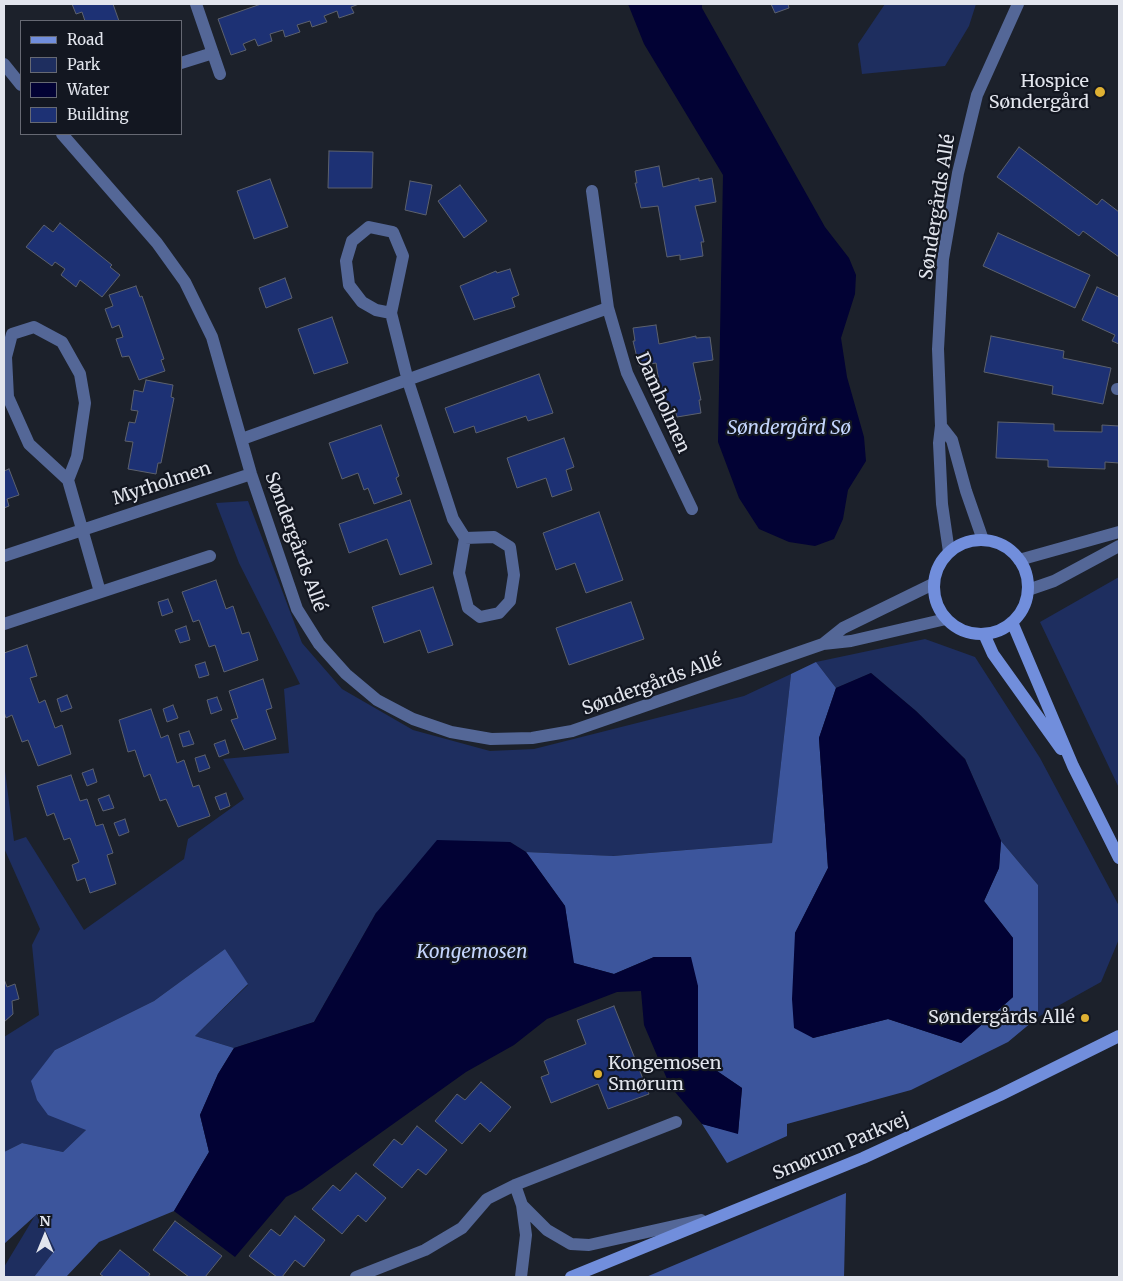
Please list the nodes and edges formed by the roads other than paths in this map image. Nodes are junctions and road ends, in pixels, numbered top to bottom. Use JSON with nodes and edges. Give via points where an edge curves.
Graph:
{"nodes":[{"id":1,"x":196,"y":4,"type":"edge"},
{"id":2,"x":1018,"y":4,"type":"edge"},
{"id":3,"x":213,"y":53,"type":"junction"},
{"id":4,"x":182,"y":63,"type":"edge"},
{"id":5,"x":4,"y":64,"type":"edge"},
{"id":6,"x":220,"y":74,"type":"dead end"},
{"id":7,"x":20,"y":84,"type":"edge"},
{"id":8,"x":63,"y":135,"type":"edge"},
{"id":9,"x":592,"y":191,"type":"dead end"},
{"id":10,"x":608,"y":308,"type":"junction"},
{"id":11,"x":391,"y":313,"type":"junction"},
{"id":12,"x":408,"y":381,"type":"junction"},
{"id":13,"x":942,"y":426,"type":"junction"},
{"id":14,"x":242,"y":439,"type":"junction"},
{"id":15,"x":251,"y":474,"type":"junction"},
{"id":16,"x":68,"y":480,"type":"junction"},
{"id":17,"x":692,"y":509,"type":"dead end"},
{"id":18,"x":83,"y":528,"type":"junction"},
{"id":19,"x":1119,"y":532,"type":"edge"},
{"id":20,"x":465,"y":538,"type":"junction"},
{"id":21,"x":983,"y":540,"type":"junction"},
{"id":22,"x":1119,"y":546,"type":"edge"},
{"id":23,"x":948,"y":552,"type":"junction"},
{"id":24,"x":4,"y":556,"type":"edge"},
{"id":25,"x":210,"y":556,"type":"dead end"},
{"id":26,"x":1019,"y":560,"type":"junction"},
{"id":27,"x":933,"y":584,"type":"junction"},
{"id":28,"x":1028,"y":590,"type":"junction"},
{"id":29,"x":100,"y":592,"type":"junction"},
{"id":30,"x":946,"y":618,"type":"junction"},
{"id":31,"x":1012,"y":622,"type":"junction"},
{"id":32,"x":4,"y":624,"type":"edge"},
{"id":33,"x":984,"y":634,"type":"junction"},
{"id":34,"x":822,"y":644,"type":"junction"},
{"id":35,"x":1073,"y":766,"type":"junction"},
{"id":36,"x":1119,"y":858,"type":"edge"},
{"id":37,"x":1119,"y":1036,"type":"edge"},
{"id":38,"x":676,"y":1122,"type":"dead end"},
{"id":39,"x":514,"y":1185,"type":"junction"},
{"id":40,"x":522,"y":1205,"type":"junction"},
{"id":41,"x":726,"y":1215,"type":"junction"},
{"id":42,"x":356,"y":1277,"type":"edge"},
{"id":43,"x":521,"y":1277,"type":"edge"},
{"id":44,"x":571,"y":1277,"type":"edge"}],
"edges":[{"from":1,"to":3,"type":"street"},
{"from":2,"to":13,"type":"street","name":"Søndergårds Allé","via":[[977,95],[958,173],[943,259],[938,349]]},
{"from":3,"to":4,"type":"street"},
{"from":3,"to":6,"type":"street"},
{"from":5,"to":7,"type":"street"},
{"from":8,"to":14,"type":"street","name":"Søndergårds Allé","via":[[157,243],[185,282],[212,337]]},
{"from":9,"to":10,"type":"street","name":"Damholmen"},
{"from":10,"to":12,"type":"street"},
{"from":10,"to":17,"type":"street","name":"Damholmen","via":[[627,373]]},
{"from":11,"to":11,"type":"street","via":[[376,310],[362,302],[349,285],[346,261],[352,240],[369,227],[393,232],[403,256]]},
{"from":11,"to":12,"type":"street"},
{"from":12,"to":14,"type":"street"},
{"from":12,"to":20,"type":"street","via":[[453,518]]},
{"from":13,"to":21,"type":"street","name":"Søndergårds Allé","via":[[952,440]]},
{"from":13,"to":23,"type":"street","name":"Søndergårds Allé","via":[[938,443]]},
{"from":14,"to":15,"type":"street","name":"Søndergårds Allé"},
{"from":15,"to":18,"type":"street","name":"Myrholmen"},
{"from":15,"to":34,"type":"street","name":"Søndergårds Allé","via":[[297,610],[318,644],[377,700],[413,719],[451,732],[500,739],[572,732]]},
{"from":16,"to":16,"type":"street","via":[[29,444],[8,397],[6,357],[12,334],[34,327],[62,342],[80,374],[85,403],[77,457]]},
{"from":16,"to":18,"type":"street"},
{"from":18,"to":24,"type":"street","name":"Myrholmen"},
{"from":18,"to":29,"type":"street"},
{"from":19,"to":26,"type":"street"},
{"from":20,"to":20,"type":"street","via":[[459,573],[468,608],[480,617],[499,613],[510,601],[514,576],[510,547],[494,537]]},
{"from":21,"to":23,"type":"street","via":[[962,544]]},
{"from":21,"to":26,"type":"street","via":[[1004,546]]},
{"from":22,"to":28,"type":"street","via":[[1054,581]]},
{"from":23,"to":27,"type":"street","via":[[937,569]]},
{"from":25,"to":29,"type":"street"},
{"from":26,"to":28,"type":"street","via":[[1025,571]]},
{"from":27,"to":30,"type":"street","via":[[935,599]]},
{"from":27,"to":34,"type":"street","name":"Søndergårds Allé","via":[[843,628]]},
{"from":28,"to":31,"type":"street","via":[[1022,610]]},
{"from":29,"to":32,"type":"street"},
{"from":30,"to":33,"type":"street","via":[[961,629]]},
{"from":30,"to":34,"type":"street","name":"Søndergårds Allé","via":[[851,641]]},
{"from":31,"to":33,"type":"street"},
{"from":31,"to":35,"type":"street"},
{"from":33,"to":35,"type":"street","via":[[993,654]]},
{"from":35,"to":36,"type":"street"},
{"from":37,"to":41,"type":"street","name":"Smørum Parkvej","via":[[940,1123]]},
{"from":38,"to":39,"type":"street"},
{"from":39,"to":40,"type":"street"},
{"from":39,"to":42,"type":"street","via":[[487,1199],[462,1228],[424,1250]]},
{"from":40,"to":41,"type":"street","via":[[547,1230],[571,1244],[589,1245]]},
{"from":40,"to":43,"type":"street","via":[[526,1235]]},
{"from":41,"to":44,"type":"street","name":"Smørum Parkvej"}]}
